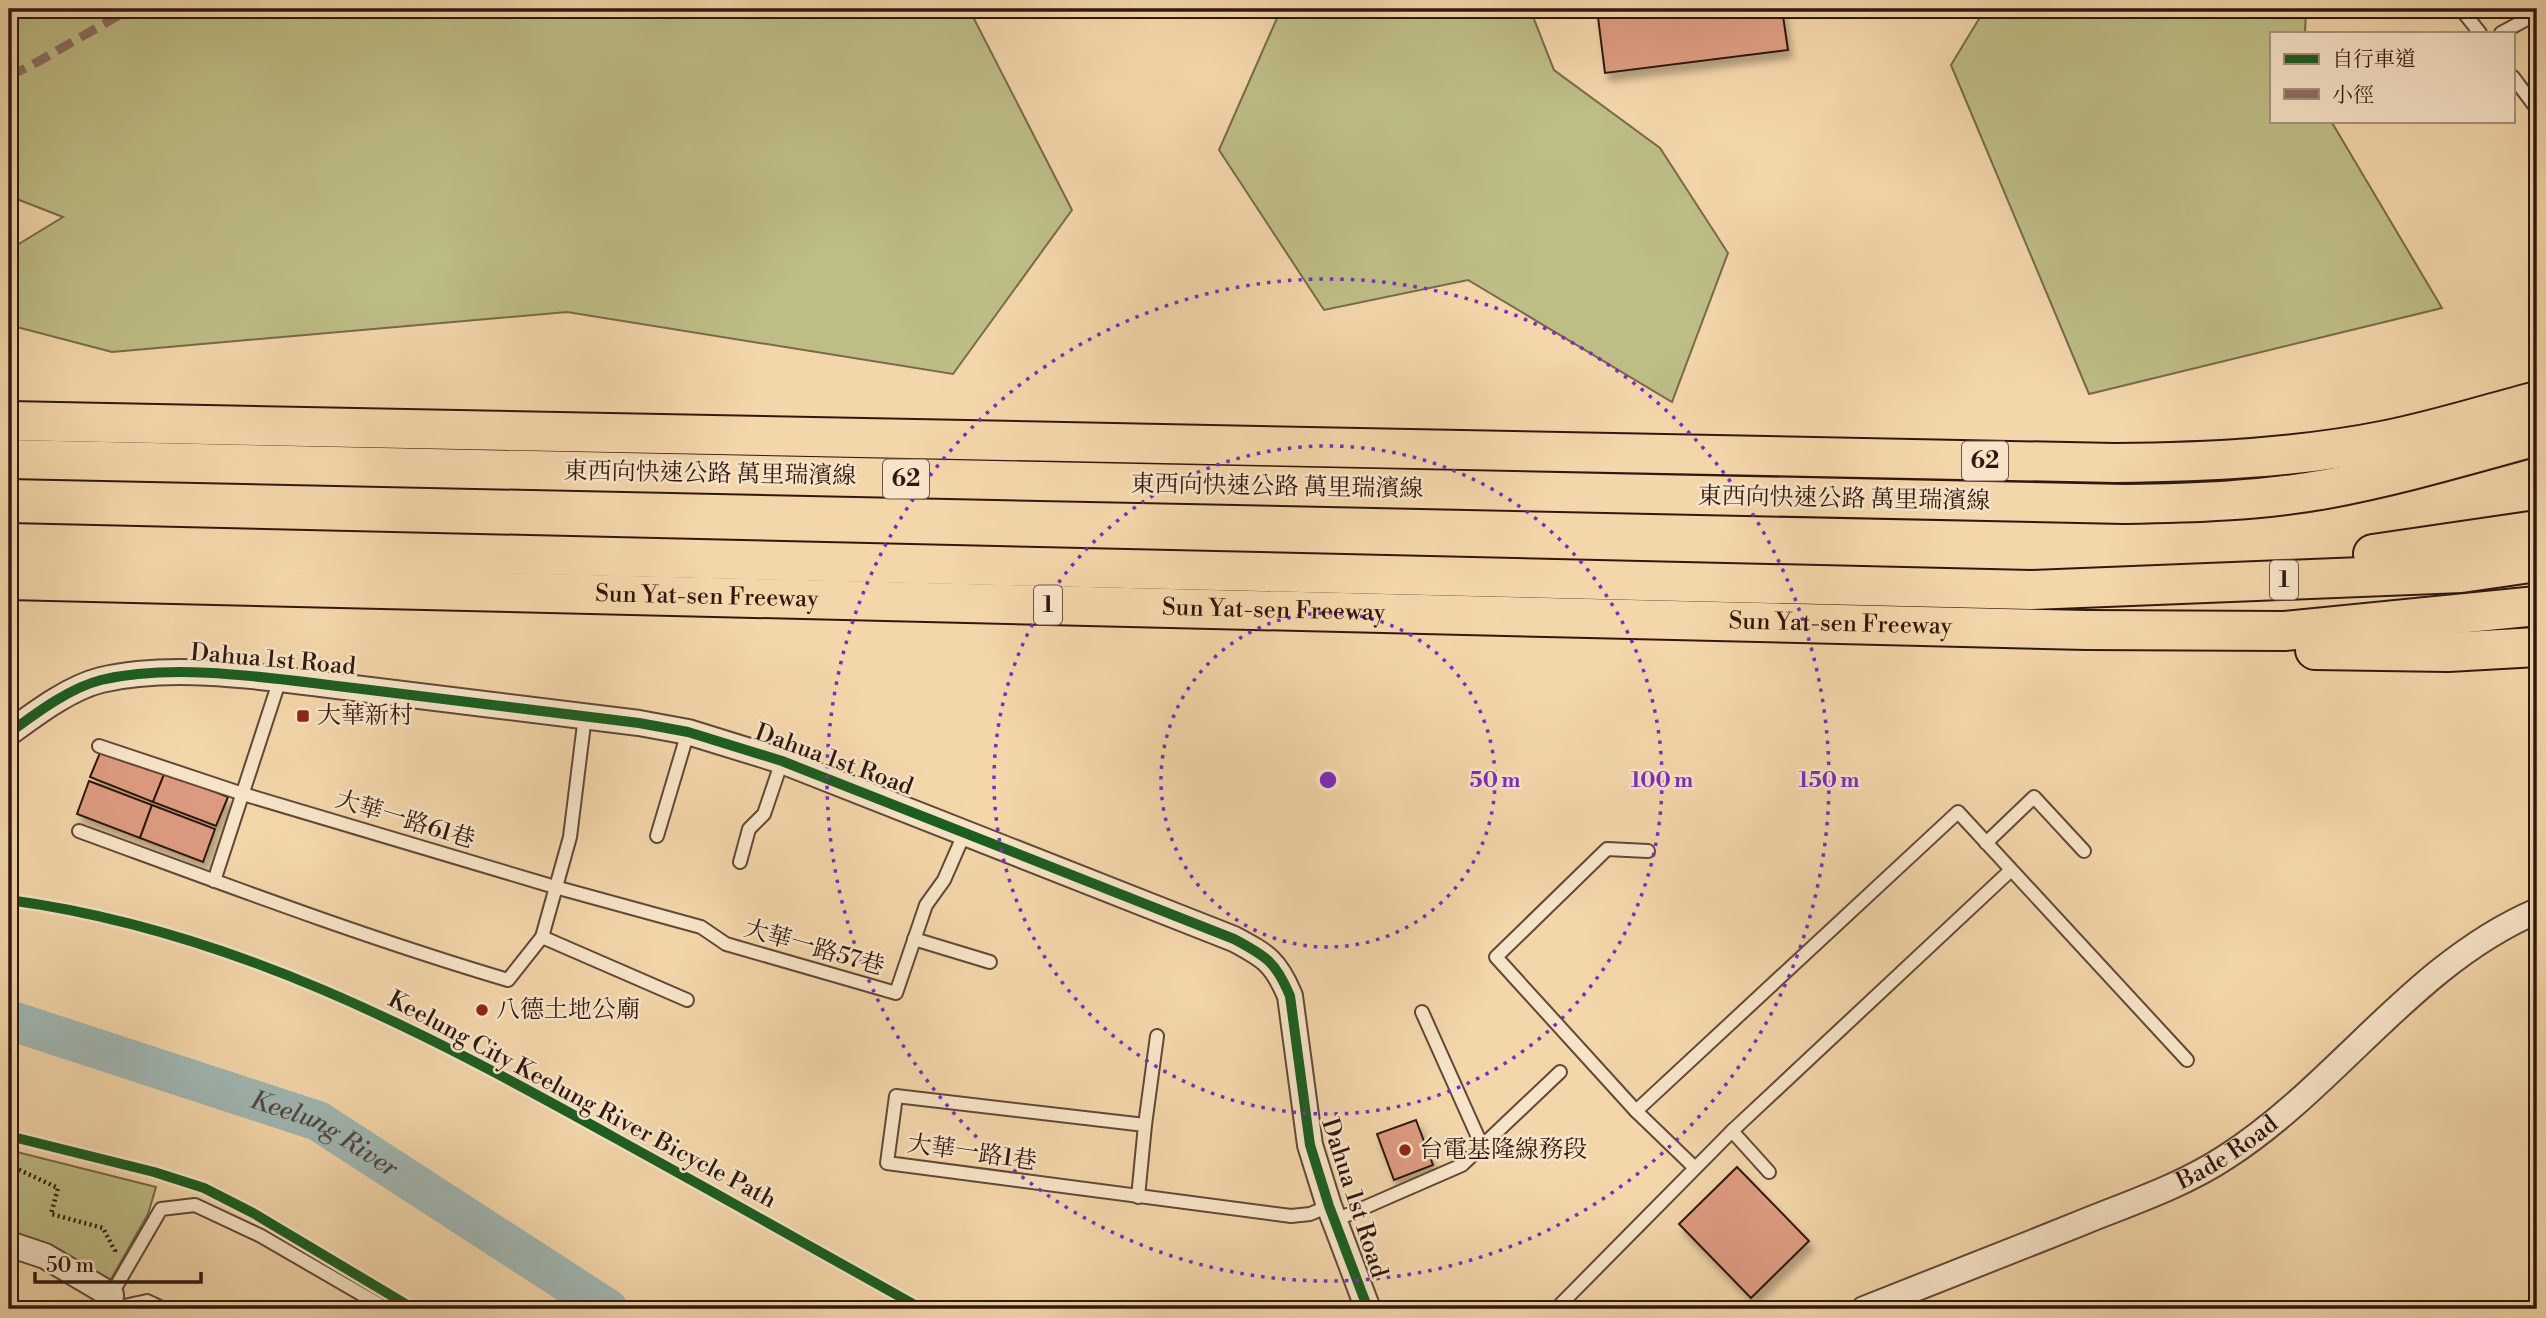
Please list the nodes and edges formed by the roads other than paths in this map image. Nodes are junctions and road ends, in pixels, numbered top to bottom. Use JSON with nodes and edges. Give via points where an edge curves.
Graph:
{"nodes":[{"id":1,"x":2461,"y":9,"type":"edge"},
{"id":2,"x":2527,"y":19,"type":"dead end"},
{"id":3,"x":2479,"y":32,"type":"edge"},
{"id":4,"x":2503,"y":32,"type":"edge"},
{"id":5,"x":2514,"y":78,"type":"edge"},
{"id":6,"x":2537,"y":109,"type":"edge"},
{"id":7,"x":2537,"y":401,"type":"edge"},
{"id":8,"x":9,"y":421,"type":"edge"},
{"id":9,"x":2537,"y":436,"type":"edge"},
{"id":10,"x":9,"y":459,"type":"edge"},
{"id":11,"x":2537,"y":530,"type":"edge"},
{"id":12,"x":9,"y":543,"type":"edge"},
{"id":13,"x":2537,"y":562,"type":"edge"},
{"id":14,"x":9,"y":580,"type":"edge"},
{"id":15,"x":2031,"y":590,"type":"junction"},
{"id":16,"x":2537,"y":606,"type":"edge"},
{"id":17,"x":2088,"y":630,"type":"junction"},
{"id":18,"x":2537,"y":647,"type":"edge"},
{"id":19,"x":279,"y":679,"type":"junction"},
{"id":20,"x":585,"y":716,"type":"junction"},
{"id":21,"x":688,"y":732,"type":"junction"},
{"id":22,"x":9,"y":733,"type":"edge"},
{"id":23,"x":99,"y":746,"type":"dead end"},
{"id":24,"x":782,"y":761,"type":"junction"},
{"id":25,"x":243,"y":794,"type":"junction"},
{"id":26,"x":79,"y":831,"type":"dead end"},
{"id":27,"x":965,"y":832,"type":"junction"},
{"id":28,"x":657,"y":836,"type":"dead end"},
{"id":29,"x":1986,"y":843,"type":"junction"},
{"id":30,"x":1648,"y":851,"type":"dead end"},
{"id":31,"x":2084,"y":851,"type":"dead end"},
{"id":32,"x":740,"y":862,"type":"dead end"},
{"id":33,"x":2011,"y":870,"type":"junction"},
{"id":34,"x":214,"y":881,"type":"junction"},
{"id":35,"x":555,"y":887,"type":"junction"},
{"id":36,"x":2537,"y":911,"type":"edge"},
{"id":37,"x":542,"y":937,"type":"junction"},
{"id":38,"x":914,"y":939,"type":"junction"},
{"id":39,"x":990,"y":962,"type":"dead end"},
{"id":40,"x":687,"y":1000,"type":"dead end"},
{"id":41,"x":1422,"y":1012,"type":"dead end"},
{"id":42,"x":1157,"y":1036,"type":"dead end"},
{"id":43,"x":2187,"y":1060,"type":"dead end"},
{"id":44,"x":1560,"y":1072,"type":"dead end"},
{"id":45,"x":1636,"y":1111,"type":"junction"},
{"id":46,"x":1145,"y":1125,"type":"junction"},
{"id":47,"x":1732,"y":1131,"type":"junction"},
{"id":48,"x":1482,"y":1146,"type":"junction"},
{"id":49,"x":1695,"y":1168,"type":"junction"},
{"id":50,"x":1769,"y":1172,"type":"dead end"},
{"id":51,"x":1138,"y":1197,"type":"junction"},
{"id":52,"x":1332,"y":1212,"type":"junction"},
{"id":53,"x":9,"y":1244,"type":"edge"},
{"id":54,"x":108,"y":1298,"type":"edge"},
{"id":55,"x":164,"y":1309,"type":"edge"},
{"id":56,"x":387,"y":1309,"type":"edge"},
{"id":57,"x":1368,"y":1309,"type":"edge"},
{"id":58,"x":1556,"y":1309,"type":"edge"},
{"id":59,"x":1864,"y":1309,"type":"edge"}],
"edges":[{"from":1,"to":3,"type":"lane"},
{"from":2,"to":4,"type":"lane"},
{"from":5,"to":6,"type":"lane"},
{"from":7,"to":8,"type":"highway","name":"東西向快速公路 萬里瑞濱線","number":"62","via":[[2378,442],[2188,462]]},
{"from":9,"to":10,"type":"highway","name":"東西向快速公路 萬里瑞濱線","number":"62","via":[[2399,474],[2324,489],[2205,503],[2056,504]]},
{"from":11,"to":15,"type":"highway","via":[[2385,553],[2148,572]]},
{"from":12,"to":15,"type":"highway","name":"Sun Yat-sen Freeway","number":"1"},
{"from":13,"to":15,"type":"highway","name":"Sun Yat-sen Freeway","number":"1","via":[[2461,573]]},
{"from":14,"to":17,"type":"highway","name":"Sun Yat-sen Freeway","number":"1"},
{"from":16,"to":17,"type":"highway","name":"Sun Yat-sen Freeway","number":"1","via":[[2284,631]]},
{"from":17,"to":18,"type":"highway","via":[[2157,648],[2448,652]]},
{"from":19,"to":20,"type":"street","name":"Dahua 1st Road"},
{"from":19,"to":22,"type":"street","name":"Dahua 1st Road","via":[[136,673],[97,681],[54,702]]},
{"from":19,"to":25,"type":"lane"},
{"from":20,"to":21,"type":"street","name":"Dahua 1st Road"},
{"from":20,"to":35,"type":"lane","via":[[570,837]]},
{"from":21,"to":24,"type":"street","name":"Dahua 1st Road"},
{"from":21,"to":28,"type":"lane"},
{"from":23,"to":25,"type":"lane","name":"大華一路61巷"},
{"from":24,"to":27,"type":"street","name":"Dahua 1st Road"},
{"from":24,"to":32,"type":"lane","via":[[764,814],[749,829]]},
{"from":25,"to":34,"type":"lane"},
{"from":25,"to":35,"type":"lane","name":"大華一路61巷"},
{"from":26,"to":34,"type":"lane"},
{"from":27,"to":38,"type":"lane","name":"大華一路57巷","via":[[944,880],[926,905]]},
{"from":27,"to":52,"type":"street","name":"Dahua 1st Road","via":[[1234,939],[1260,953],[1281,973],[1295,1026],[1305,1124]]},
{"from":29,"to":31,"type":"lane","via":[[2034,797]]},
{"from":29,"to":33,"type":"lane"},
{"from":29,"to":45,"type":"lane","via":[[1958,812]]},
{"from":30,"to":45,"type":"lane","via":[[1607,849],[1496,957]]},
{"from":33,"to":43,"type":"lane"},
{"from":33,"to":47,"type":"lane"},
{"from":34,"to":37,"type":"lane","via":[[508,979]]},
{"from":35,"to":37,"type":"lane"},
{"from":35,"to":38,"type":"lane","name":"大華一路57巷","via":[[701,927],[726,944],[896,993]]},
{"from":36,"to":59,"type":"street","name":"Bade Road","via":[[2492,932],[2434,975],[2284,1113],[2226,1157],[2164,1190]]},
{"from":37,"to":40,"type":"lane"},
{"from":38,"to":39,"type":"lane"},
{"from":41,"to":48,"type":"lane"},
{"from":42,"to":46,"type":"lane"},
{"from":44,"to":48,"type":"lane","name":"大華一路1巷"},
{"from":45,"to":49,"type":"lane"},
{"from":46,"to":51,"type":"lane"},
{"from":46,"to":51,"type":"lane","name":"大華一路1巷","via":[[896,1096],[887,1163]]},
{"from":47,"to":49,"type":"lane"},
{"from":47,"to":50,"type":"lane"},
{"from":48,"to":52,"type":"lane","name":"大華一路1巷","via":[[1462,1164],[1345,1216]]},
{"from":49,"to":58,"type":"lane"},
{"from":51,"to":52,"type":"lane","name":"大華一路1巷","via":[[1291,1216]]},
{"from":52,"to":57,"type":"street","name":"Dahua 1st Road"},
{"from":53,"to":54,"type":"street","via":[[45,1256]]},
{"from":54,"to":55,"type":"lane","via":[[147,1301]]},
{"from":54,"to":56,"type":"lane","via":[[162,1209],[195,1205],[261,1236]]}]}
